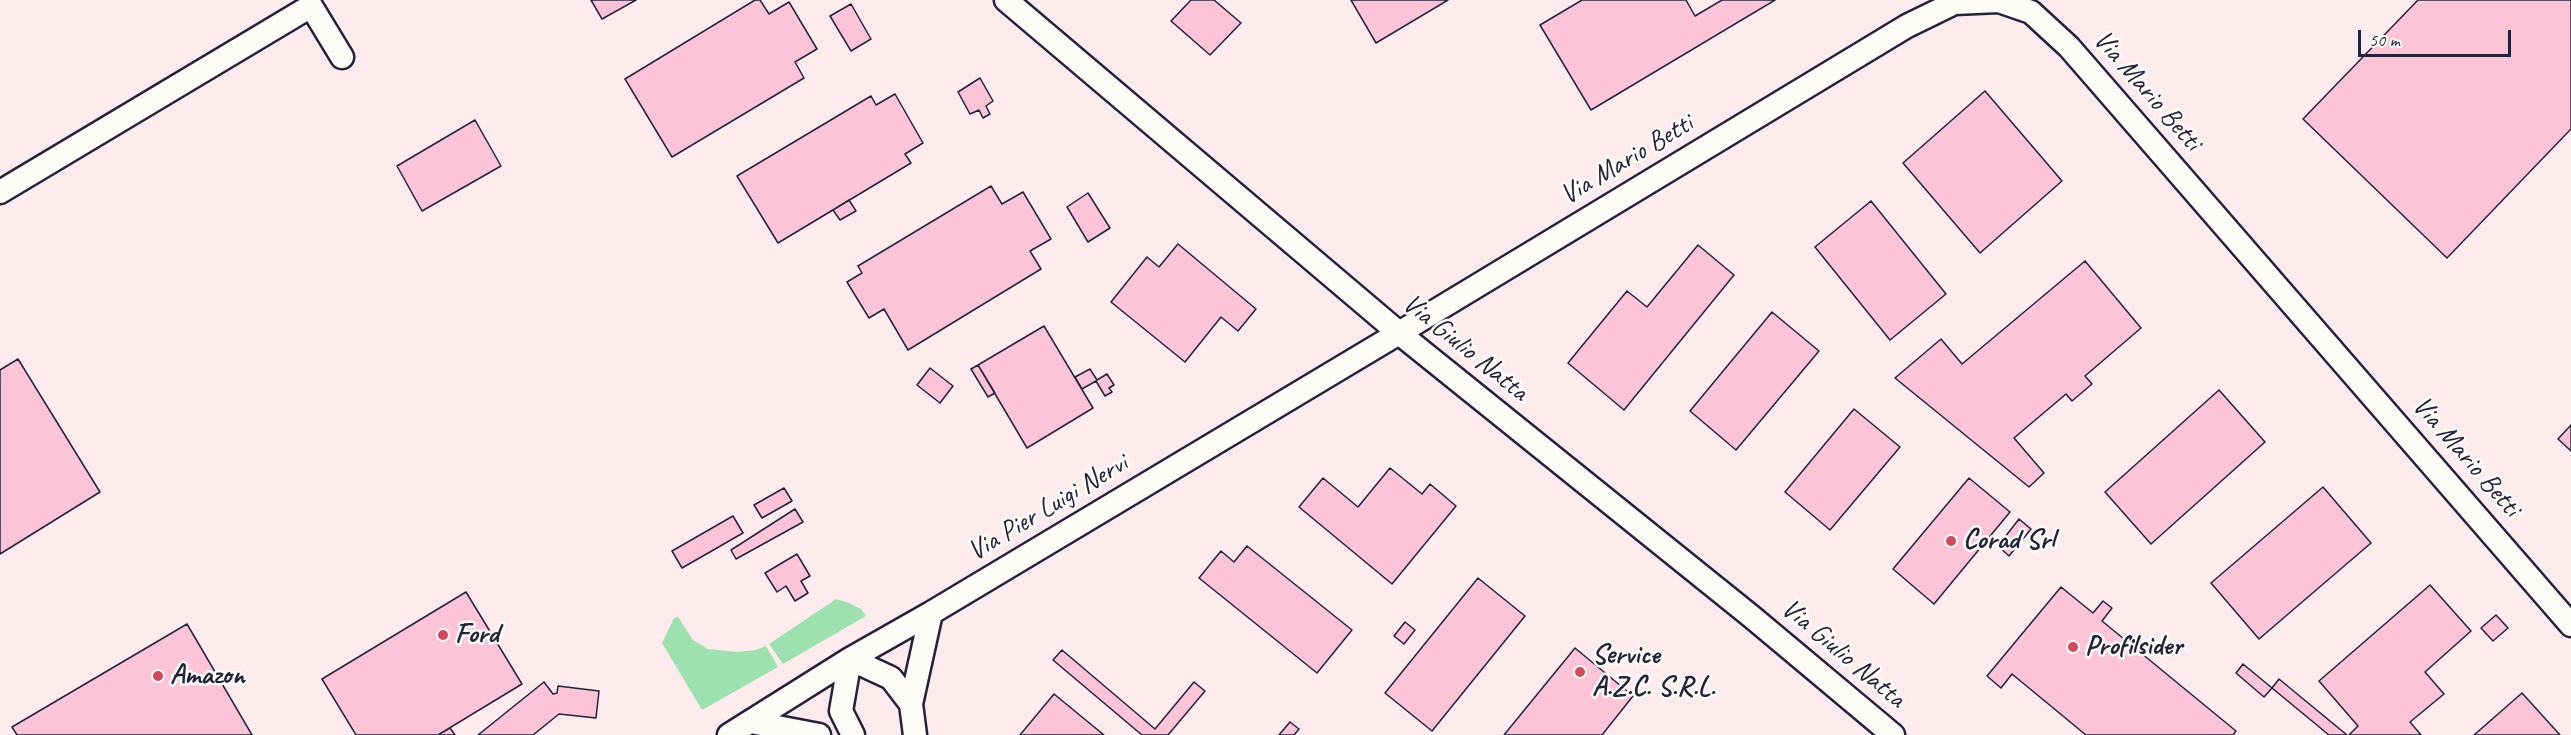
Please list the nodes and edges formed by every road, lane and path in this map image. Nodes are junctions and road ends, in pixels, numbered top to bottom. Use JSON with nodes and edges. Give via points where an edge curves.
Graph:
{"nodes":[{"id":1,"x":1006,"y":0,"type":"edge"},
{"id":2,"x":342,"y":57,"type":"dead end"},
{"id":3,"x":0,"y":192,"type":"edge"},
{"id":4,"x":1399,"y":333,"type":"junction"},
{"id":5,"x":931,"y":613,"type":"junction"},
{"id":6,"x":2571,"y":625,"type":"edge"},
{"id":7,"x":850,"y":659,"type":"junction"},
{"id":8,"x":911,"y":704,"type":"junction"},
{"id":9,"x":751,"y":722,"type":"junction"},
{"id":10,"x":729,"y":735,"type":"edge"},
{"id":11,"x":819,"y":735,"type":"edge"},
{"id":12,"x":852,"y":735,"type":"edge"},
{"id":13,"x":915,"y":735,"type":"edge"},
{"id":14,"x":1893,"y":735,"type":"edge"}],
"edges":[{"from":1,"to":4,"type":"street","name":"Via Giulio Natta"},
{"from":2,"to":3,"type":"street","via":[[311,6]]},
{"from":4,"to":5,"type":"street","name":"Via Pier Luigi Nervi"},
{"from":4,"to":6,"type":"street","name":"Via Mario Betti","via":[[1907,26],[1954,3],[2000,1],[2031,12],[2069,47]]},
{"from":4,"to":14,"type":"street","name":"Via Giulio Natta"},
{"from":5,"to":7,"type":"street","name":"Via Pier Luigi Nervi"},
{"from":5,"to":8,"type":"street"},
{"from":7,"to":8,"type":"street","via":[[891,678]]},
{"from":7,"to":9,"type":"street","name":"Via Pier Luigi Nervi"},
{"from":7,"to":12,"type":"street","via":[[841,711]]},
{"from":8,"to":13,"type":"street"},
{"from":9,"to":10,"type":"street","name":"Via Pier Luigi Nervi"},
{"from":9,"to":11,"type":"street"}]}
